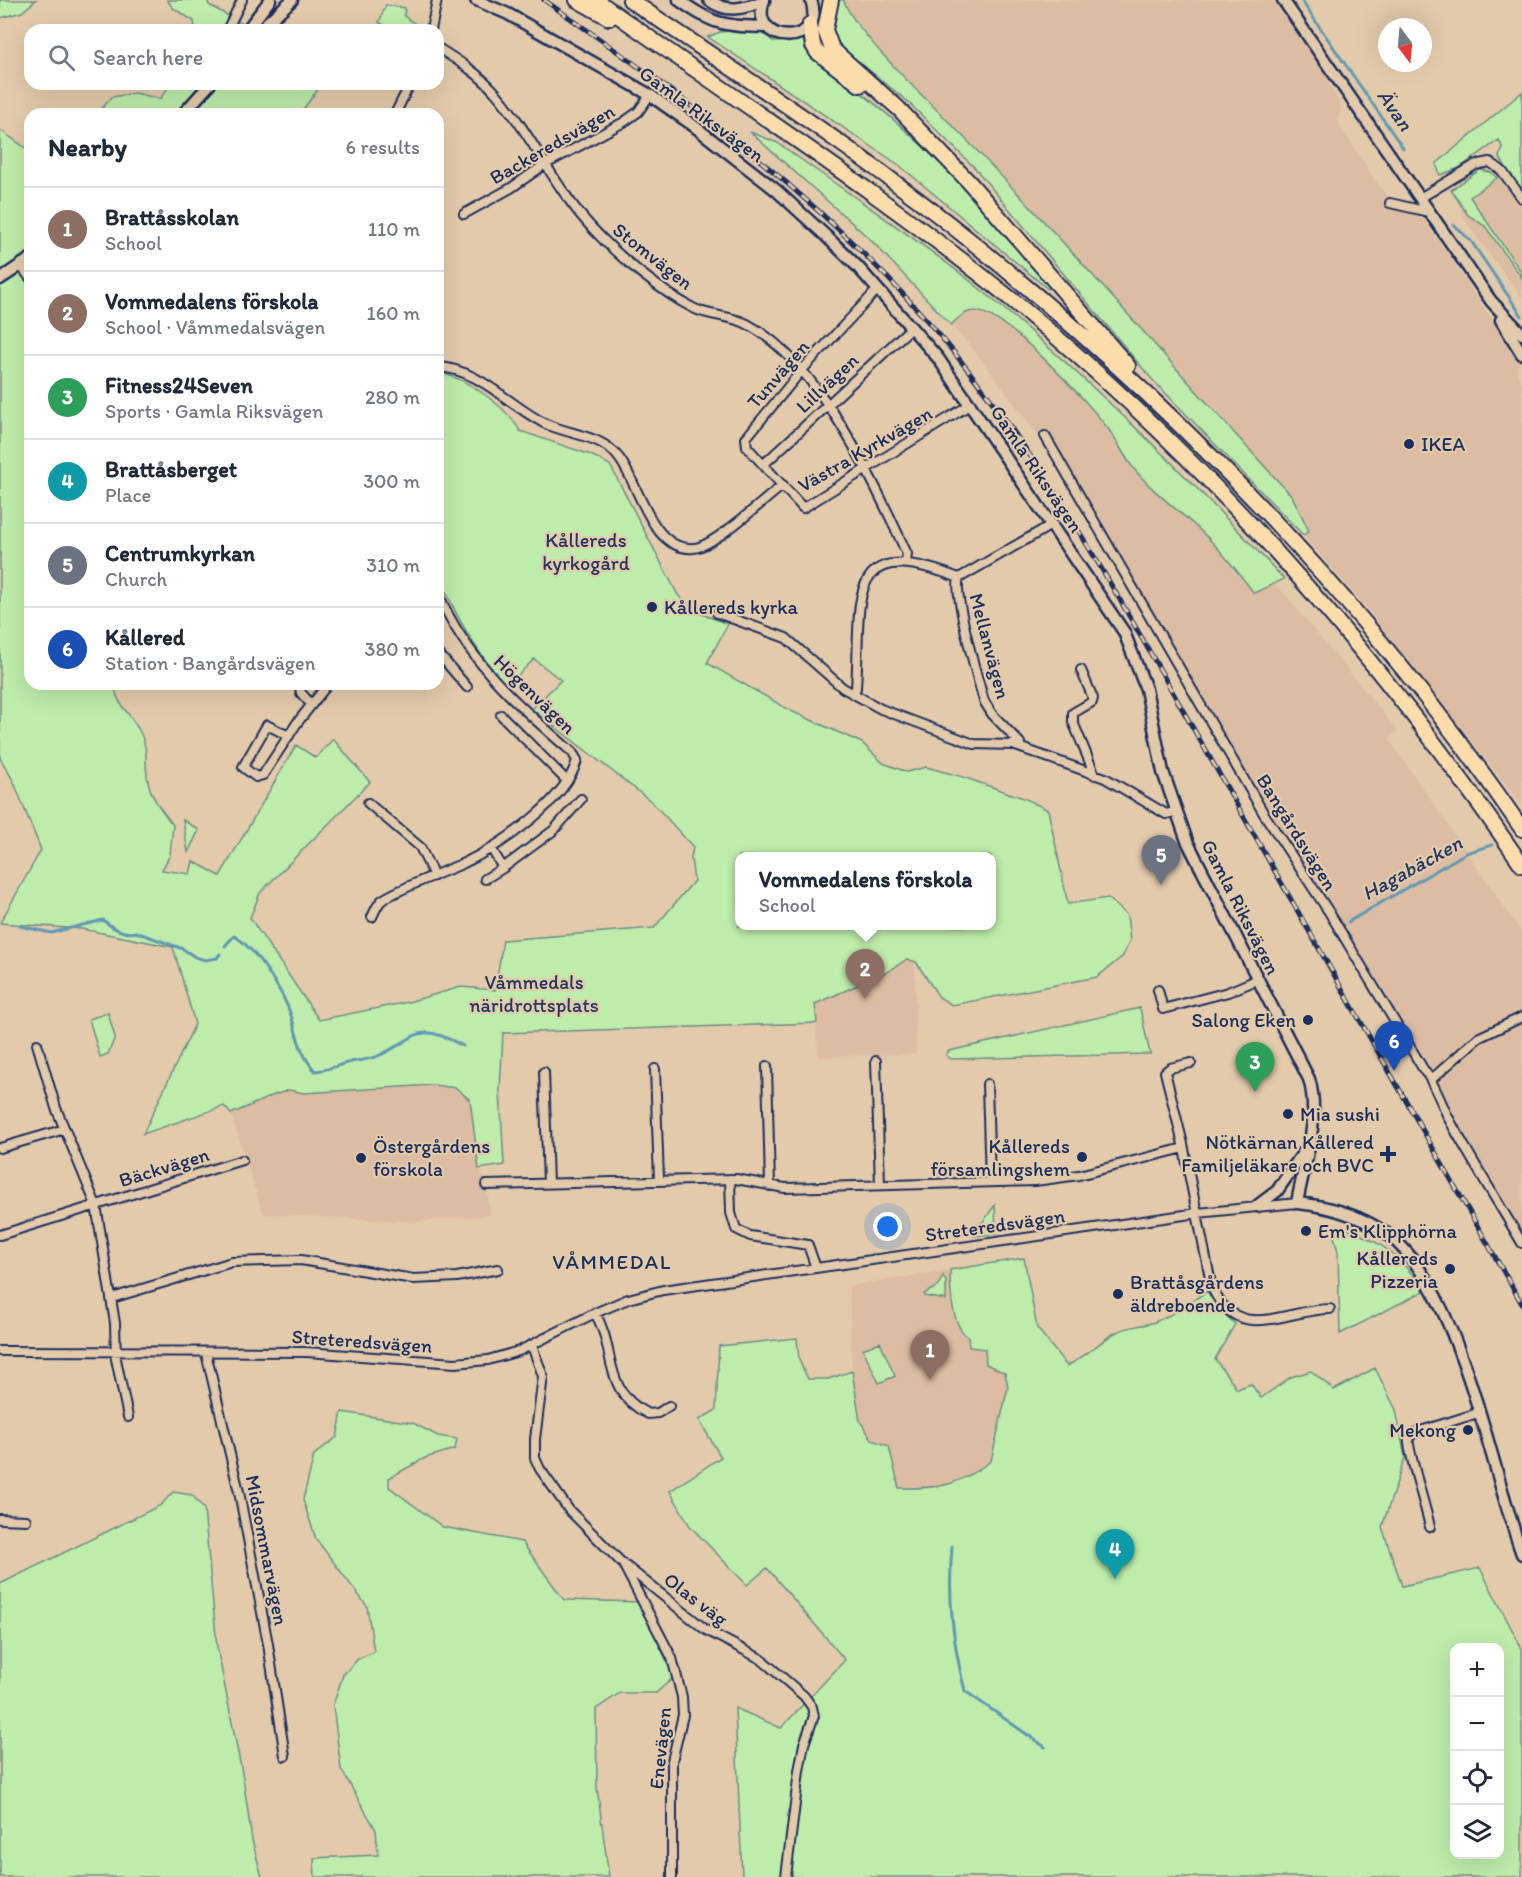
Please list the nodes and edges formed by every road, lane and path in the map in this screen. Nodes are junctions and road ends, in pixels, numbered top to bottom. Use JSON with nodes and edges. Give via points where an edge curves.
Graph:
{"nodes":[{"id":1,"x":242,"y":0,"type":"edge"},
{"id":2,"x":263,"y":0,"type":"edge"},
{"id":3,"x":270,"y":0,"type":"edge"},
{"id":4,"x":280,"y":0,"type":"edge"},
{"id":5,"x":292,"y":0,"type":"edge"},
{"id":6,"x":437,"y":0,"type":"edge"},
{"id":7,"x":476,"y":0,"type":"edge"},
{"id":8,"x":577,"y":0,"type":"edge"},
{"id":9,"x":596,"y":0,"type":"edge"},
{"id":10,"x":630,"y":0,"type":"edge"},
{"id":11,"x":680,"y":0,"type":"edge"},
{"id":12,"x":709,"y":0,"type":"edge"},
{"id":13,"x":764,"y":0,"type":"edge"},
{"id":14,"x":831,"y":0,"type":"edge"},
{"id":15,"x":1283,"y":0,"type":"edge"},
{"id":16,"x":815,"y":3,"type":"edge"},
{"id":17,"x":230,"y":24,"type":"edge"},
{"id":18,"x":250,"y":24,"type":"edge"},
{"id":19,"x":252,"y":24,"type":"edge"},
{"id":20,"x":263,"y":24,"type":"edge"},
{"id":21,"x":266,"y":24,"type":"edge"},
{"id":22,"x":432,"y":24,"type":"edge"},
{"id":23,"x":810,"y":24,"type":"junction"},
{"id":24,"x":768,"y":27,"type":"junction"},
{"id":25,"x":668,"y":51,"type":"junction"},
{"id":26,"x":444,"y":52,"type":"edge"},
{"id":27,"x":205,"y":90,"type":"edge"},
{"id":28,"x":408,"y":90,"type":"edge"},
{"id":29,"x":650,"y":95,"type":"junction"},
{"id":30,"x":188,"y":108,"type":"edge"},
{"id":31,"x":398,"y":108,"type":"edge"},
{"id":32,"x":928,"y":142,"type":"junction"},
{"id":33,"x":544,"y":165,"type":"junction"},
{"id":34,"x":1420,"y":198,"type":"junction"},
{"id":35,"x":1522,"y":198,"type":"edge"},
{"id":36,"x":1390,"y":203,"type":"dead end"},
{"id":37,"x":1430,"y":213,"type":"junction"},
{"id":38,"x":464,"y":214,"type":"dead end"},
{"id":39,"x":24,"y":263,"type":"edge"},
{"id":40,"x":0,"y":279,"type":"edge"},
{"id":41,"x":878,"y":289,"type":"junction"},
{"id":42,"x":1491,"y":301,"type":"junction"},
{"id":43,"x":912,"y":327,"type":"junction"},
{"id":44,"x":1522,"y":334,"type":"edge"},
{"id":45,"x":1522,"y":354,"type":"edge"},
{"id":46,"x":444,"y":368,"type":"edge"},
{"id":47,"x":802,"y":370,"type":"junction"},
{"id":48,"x":827,"y":404,"type":"junction"},
{"id":49,"x":971,"y":404,"type":"junction"},
{"id":50,"x":1172,"y":418,"type":"junction"},
{"id":51,"x":1045,"y":436,"type":"dead end"},
{"id":52,"x":764,"y":464,"type":"junction"},
{"id":53,"x":867,"y":470,"type":"junction"},
{"id":54,"x":783,"y":485,"type":"junction"},
{"id":55,"x":1053,"y":524,"type":"junction"},
{"id":56,"x":906,"y":562,"type":"junction"},
{"id":57,"x":958,"y":578,"type":"junction"},
{"id":58,"x":717,"y":613,"type":"dead end"},
{"id":59,"x":444,"y":614,"type":"edge"},
{"id":60,"x":444,"y":660,"type":"edge"},
{"id":61,"x":1081,"y":669,"type":"dead end"},
{"id":62,"x":467,"y":687,"type":"dead end"},
{"id":63,"x":300,"y":690,"type":"edge"},
{"id":64,"x":323,"y":690,"type":"edge"},
{"id":65,"x":853,"y":694,"type":"junction"},
{"id":66,"x":311,"y":704,"type":"junction"},
{"id":67,"x":501,"y":715,"type":"dead end"},
{"id":68,"x":289,"y":736,"type":"junction"},
{"id":69,"x":1020,"y":747,"type":"junction"},
{"id":70,"x":1095,"y":775,"type":"junction"},
{"id":71,"x":567,"y":782,"type":"junction"},
{"id":72,"x":581,"y":799,"type":"dead end"},
{"id":73,"x":369,"y":803,"type":"dead end"},
{"id":74,"x":1175,"y":812,"type":"junction"},
{"id":75,"x":1522,"y":830,"type":"edge"},
{"id":76,"x":491,"y":848,"type":"junction"},
{"id":77,"x":1522,"y":865,"type":"edge"},
{"id":78,"x":503,"y":868,"type":"junction"},
{"id":79,"x":434,"y":876,"type":"junction"},
{"id":80,"x":485,"y":879,"type":"dead end"},
{"id":81,"x":372,"y":917,"type":"dead end"},
{"id":82,"x":1259,"y":980,"type":"junction"},
{"id":83,"x":1158,"y":990,"type":"dead end"},
{"id":84,"x":1522,"y":1017,"type":"edge"},
{"id":85,"x":37,"y":1044,"type":"dead end"},
{"id":86,"x":876,"y":1061,"type":"dead end"},
{"id":87,"x":1191,"y":1063,"type":"dead end"},
{"id":88,"x":767,"y":1066,"type":"dead end"},
{"id":89,"x":655,"y":1069,"type":"dead end"},
{"id":90,"x":544,"y":1072,"type":"dead end"},
{"id":91,"x":1433,"y":1078,"type":"junction"},
{"id":92,"x":987,"y":1084,"type":"dead end"},
{"id":93,"x":65,"y":1129,"type":"junction"},
{"id":94,"x":1308,"y":1146,"type":"junction"},
{"id":95,"x":0,"y":1148,"type":"edge"},
{"id":96,"x":1184,"y":1148,"type":"junction"},
{"id":97,"x":242,"y":1160,"type":"dead end"},
{"id":98,"x":730,"y":1179,"type":"junction"},
{"id":99,"x":659,"y":1180,"type":"junction"},
{"id":100,"x":990,"y":1182,"type":"junction"},
{"id":101,"x":548,"y":1183,"type":"junction"},
{"id":102,"x":486,"y":1185,"type":"dead end"},
{"id":103,"x":880,"y":1185,"type":"junction"},
{"id":104,"x":770,"y":1186,"type":"junction"},
{"id":105,"x":1297,"y":1203,"type":"junction"},
{"id":106,"x":96,"y":1205,"type":"junction"},
{"id":107,"x":1257,"y":1206,"type":"junction"},
{"id":108,"x":1198,"y":1213,"type":"junction"},
{"id":109,"x":0,"y":1235,"type":"edge"},
{"id":110,"x":1522,"y":1243,"type":"edge"},
{"id":111,"x":816,"y":1268,"type":"junction"},
{"id":112,"x":498,"y":1269,"type":"dead end"},
{"id":113,"x":112,"y":1298,"type":"junction"},
{"id":114,"x":1330,"y":1309,"type":"dead end"},
{"id":115,"x":595,"y":1313,"type":"junction"},
{"id":116,"x":532,"y":1346,"type":"junction"},
{"id":117,"x":0,"y":1351,"type":"edge"},
{"id":118,"x":116,"y":1351,"type":"junction"},
{"id":119,"x":206,"y":1353,"type":"junction"},
{"id":120,"x":669,"y":1406,"type":"dead end"},
{"id":121,"x":1478,"y":1413,"type":"junction"},
{"id":122,"x":128,"y":1417,"type":"dead end"},
{"id":123,"x":0,"y":1518,"type":"edge"},
{"id":124,"x":26,"y":1520,"type":"dead end"},
{"id":125,"x":1430,"y":1527,"type":"dead end"},
{"id":126,"x":1522,"y":1554,"type":"edge"},
{"id":127,"x":622,"y":1563,"type":"junction"},
{"id":128,"x":285,"y":1756,"type":"dead end"},
{"id":129,"x":672,"y":1877,"type":"edge"},
{"id":130,"x":786,"y":1877,"type":"edge"}],
"edges":[{"from":1,"to":17,"type":"street"},
{"from":2,"to":18,"type":"street"},
{"from":3,"to":19,"type":"street"},
{"from":4,"to":20,"type":"street"},
{"from":5,"to":21,"type":"street"},
{"from":6,"to":22,"type":"street"},
{"from":7,"to":29,"type":"street","name":"Gamla Riksvägen"},
{"from":8,"to":25,"type":"highway"},
{"from":9,"to":25,"type":"highway"},
{"from":10,"to":50,"type":"highway","via":[[829,134],[966,237]]},
{"from":11,"to":24,"type":"street","via":[[722,25]]},
{"from":12,"to":13,"type":"street","via":[[720,7],[736,9]]},
{"from":13,"to":24,"type":"street","via":[[762,16]]},
{"from":14,"to":32,"type":"highway","via":[[825,30],[832,49],[898,108]]},
{"from":15,"to":34,"type":"street"},
{"from":16,"to":23,"type":"street"},
{"from":23,"to":24,"type":"street","via":[[792,36],[780,35]]},
{"from":23,"to":32,"type":"highway","via":[[813,45],[824,58]]},
{"from":25,"to":77,"type":"highway","via":[[883,199],[1028,313],[1158,431],[1230,504],[1353,643],[1439,748]]},
{"from":26,"to":33,"type":"street","name":"Stomvägen","via":[[493,90]]},
{"from":27,"to":30,"type":"street"},
{"from":28,"to":31,"type":"street"},
{"from":29,"to":33,"type":"street","name":"Backeredsvägen","via":[[638,112],[624,122]]},
{"from":29,"to":41,"type":"street","name":"Gamla Riksvägen","via":[[776,190]]},
{"from":32,"to":50,"type":"highway","via":[[976,190]]},
{"from":33,"to":38,"type":"street","name":"Backeredsvägen"},
{"from":33,"to":47,"type":"street","name":"Stomvägen","via":[[594,230],[640,270],[693,309],[749,325]]},
{"from":34,"to":35,"type":"street","via":[[1475,165],[1490,162]]},
{"from":34,"to":37,"type":"street"},
{"from":36,"to":37,"type":"street"},
{"from":37,"to":42,"type":"street"},
{"from":39,"to":40,"type":"street"},
{"from":41,"to":43,"type":"street","name":"Gamla Riksvägen"},
{"from":41,"to":47,"type":"street","name":"Tunvägen"},
{"from":42,"to":44,"type":"street"},
{"from":42,"to":45,"type":"street"},
{"from":43,"to":48,"type":"street","name":"Lillvägen"},
{"from":43,"to":49,"type":"street","name":"Gamla Riksvägen"},
{"from":46,"to":54,"type":"street","name":"Västra Kyrkvägen","via":[[483,382],[547,424],[600,442],[614,452],[660,534],[685,548],[704,546]]},
{"from":47,"to":48,"type":"street","name":"Stomvägen"},
{"from":47,"to":52,"type":"street","name":"Tunvägen","via":[[746,438],[747,447]]},
{"from":48,"to":52,"type":"street","name":"Lillvägen"},
{"from":48,"to":53,"type":"street","name":"Stomvägen"},
{"from":49,"to":53,"type":"street","name":"Västra Kyrkvägen"},
{"from":49,"to":55,"type":"street","name":"Gamla Riksvägen"},
{"from":50,"to":75,"type":"highway","via":[[1244,488],[1333,585],[1455,736]]},
{"from":51,"to":91,"type":"street","name":"Bangårdsvägen","via":[[1264,814],[1329,912],[1425,1072]]},
{"from":52,"to":54,"type":"street","name":"Tunvägen"},
{"from":53,"to":54,"type":"street","name":"Västra Kyrkvägen","via":[[803,508]]},
{"from":53,"to":56,"type":"street","name":"Stomvägen","via":[[907,554]]},
{"from":55,"to":57,"type":"street"},
{"from":55,"to":74,"type":"street","name":"Gamla Riksvägen","via":[[1114,614],[1134,652]]},
{"from":56,"to":57,"type":"street"},
{"from":56,"to":65,"type":"street","via":[[885,563],[874,569],[865,585]]},
{"from":57,"to":69,"type":"street","name":"Mellanvägen","via":[[984,701]]},
{"from":58,"to":65,"type":"street","via":[[786,638]]},
{"from":59,"to":71,"type":"street","name":"Högenvägen","via":[[507,695],[572,752],[577,760]]},
{"from":60,"to":62,"type":"street"},
{"from":61,"to":70,"type":"street","via":[[1094,698],[1073,713],[1073,722]]},
{"from":63,"to":66,"type":"street"},
{"from":64,"to":66,"type":"street"},
{"from":65,"to":69,"type":"street","via":[[881,709],[974,744]]},
{"from":66,"to":68,"type":"street"},
{"from":67,"to":71,"type":"street"},
{"from":68,"to":68,"type":"street","via":[[260,778],[243,767],[267,725]]},
{"from":69,"to":70,"type":"street"},
{"from":70,"to":74,"type":"street","via":[[1166,814]]},
{"from":71,"to":76,"type":"street","via":[[521,827]]},
{"from":72,"to":78,"type":"street","via":[[554,830]]},
{"from":73,"to":79,"type":"street","via":[[420,847]]},
{"from":74,"to":82,"type":"street","name":"Gamla Riksvägen"},
{"from":76,"to":78,"type":"street"},
{"from":76,"to":79,"type":"street"},
{"from":78,"to":80,"type":"street"},
{"from":79,"to":81,"type":"street","via":[[381,901]]},
{"from":82,"to":83,"type":"street","via":[[1163,1009]]},
{"from":82,"to":94,"type":"street","name":"Gamla Riksvägen","via":[[1309,1079],[1314,1109]]},
{"from":84,"to":91,"type":"street","via":[[1478,1038]]},
{"from":85,"to":93,"type":"street"},
{"from":86,"to":103,"type":"street"},
{"from":87,"to":96,"type":"street","via":[[1166,1072]]},
{"from":88,"to":104,"type":"street"},
{"from":89,"to":99,"type":"street"},
{"from":90,"to":101,"type":"street"},
{"from":91,"to":110,"type":"street","name":"Bangårdsvägen","via":[[1432,1085],[1446,1113]]},
{"from":92,"to":100,"type":"street"},
{"from":93,"to":95,"type":"street"},
{"from":93,"to":106,"type":"street"},
{"from":94,"to":105,"type":"street","name":"Gamla Riksvägen"},
{"from":94,"to":107,"type":"street","name":"Gamla Riksvägen","via":[[1277,1191]]},
{"from":96,"to":100,"type":"street","via":[[1055,1179]]},
{"from":96,"to":108,"type":"street"},
{"from":97,"to":106,"type":"street","name":"Bäckvägen"},
{"from":98,"to":99,"type":"street"},
{"from":98,"to":104,"type":"street"},
{"from":98,"to":111,"type":"street","via":[[731,1213],[736,1229],[750,1236],[808,1245]]},
{"from":99,"to":101,"type":"street"},
{"from":100,"to":103,"type":"street"},
{"from":101,"to":102,"type":"street"},
{"from":103,"to":104,"type":"street"},
{"from":105,"to":107,"type":"street","name":"Streteredsvägen"},
{"from":105,"to":121,"type":"street","via":[[1356,1218],[1387,1234],[1401,1247],[1441,1307]]},
{"from":106,"to":109,"type":"street","name":"Bäckvägen"},
{"from":106,"to":113,"type":"street"},
{"from":107,"to":108,"type":"street","name":"Streteredsvägen"},
{"from":108,"to":111,"type":"street","name":"Streteredsvägen"},
{"from":108,"to":114,"type":"street","via":[[1212,1288],[1229,1313],[1255,1322]]},
{"from":111,"to":115,"type":"street","name":"Streteredsvägen","via":[[663,1290]]},
{"from":112,"to":113,"type":"street","via":[[457,1277],[413,1278],[302,1260],[239,1262]]},
{"from":113,"to":118,"type":"street"},
{"from":115,"to":116,"type":"street","name":"Streteredsvägen"},
{"from":115,"to":120,"type":"street","via":[[602,1325],[613,1375],[623,1394],[648,1414]]},
{"from":116,"to":119,"type":"street","name":"Streteredsvägen","via":[[488,1360],[455,1363],[307,1352]]},
{"from":116,"to":127,"type":"street","name":"Olas väg","via":[[543,1376],[534,1449],[540,1469],[569,1510]]},
{"from":117,"to":118,"type":"street","name":"Streteredsvägen"},
{"from":118,"to":119,"type":"street","name":"Streteredsvägen"},
{"from":118,"to":122,"type":"street"},
{"from":119,"to":128,"type":"street","name":"Midsommarvägen","via":[[239,1492]]},
{"from":121,"to":125,"type":"street","via":[[1409,1437],[1408,1450]]},
{"from":121,"to":126,"type":"street"},
{"from":123,"to":124,"type":"street"},
{"from":127,"to":129,"type":"street","name":"Enevägen","via":[[672,1658],[682,1697],[683,1715],[672,1761]]},
{"from":127,"to":130,"type":"street","name":"Olas väg","via":[[706,1630],[761,1659],[812,1707],[813,1725],[799,1770]]}]}
